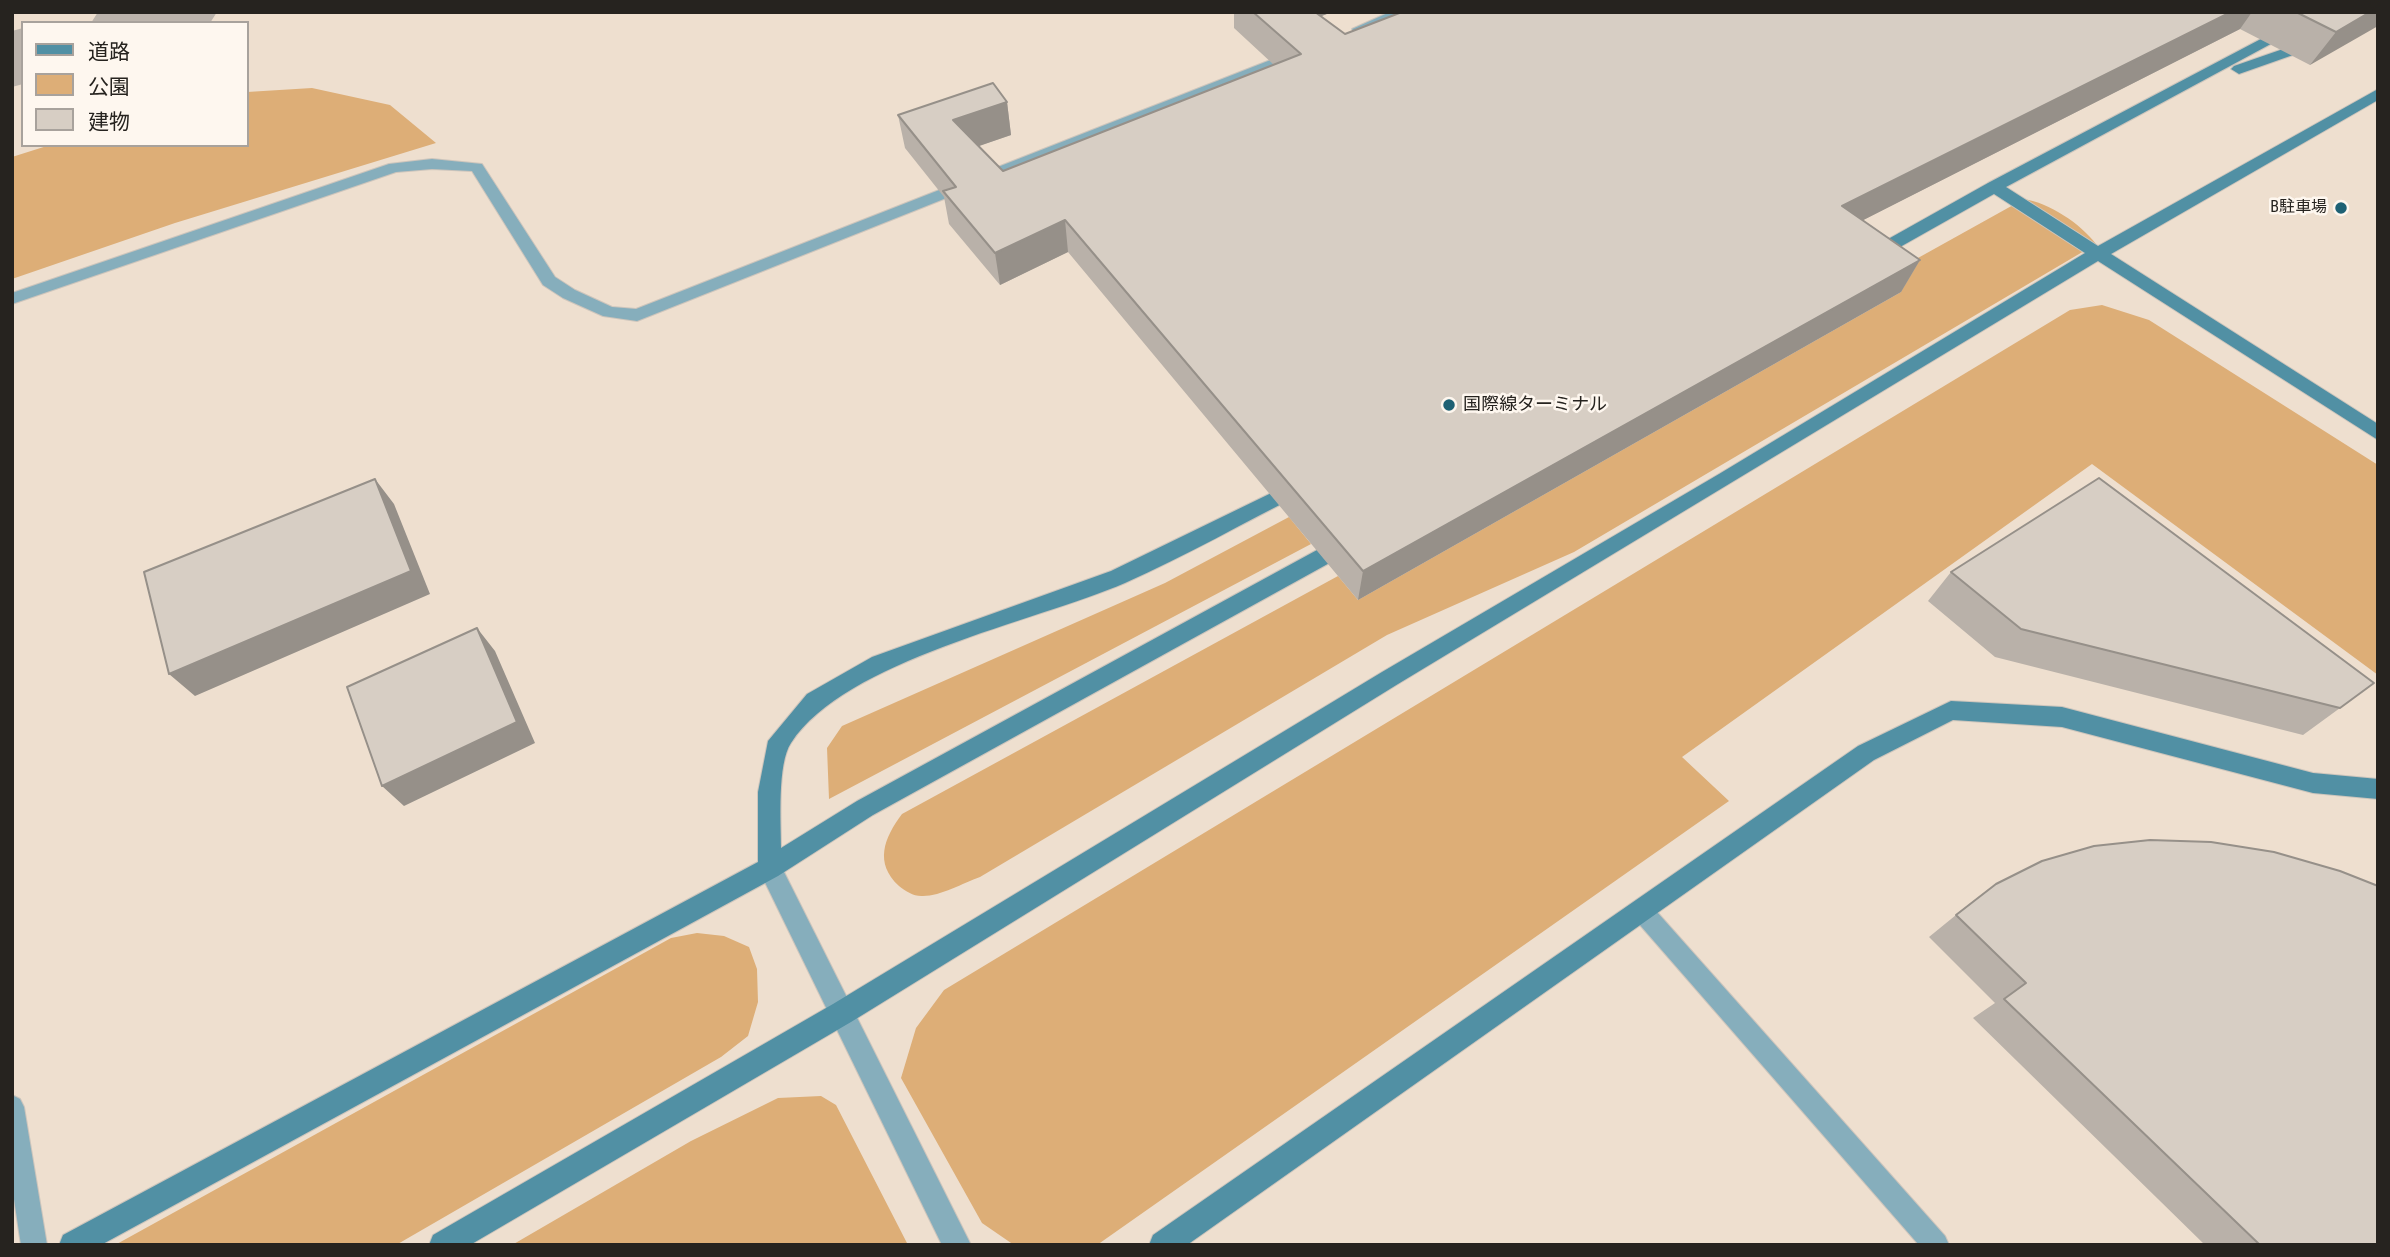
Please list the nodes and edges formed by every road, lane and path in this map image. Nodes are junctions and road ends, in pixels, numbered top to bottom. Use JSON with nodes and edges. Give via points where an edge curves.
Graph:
{"nodes":[{"id":1,"x":1402,"y":12,"type":"edge"},
{"id":2,"x":2323,"y":12,"type":"edge"},
{"id":3,"x":2361,"y":12,"type":"edge"},
{"id":4,"x":1350,"y":33,"type":"edge"},
{"id":5,"x":1311,"y":48,"type":"edge"},
{"id":6,"x":2181,"y":89,"type":"junction"},
{"id":7,"x":2378,"y":94,"type":"edge"},
{"id":8,"x":1994,"y":187,"type":"junction"},
{"id":9,"x":2098,"y":252,"type":"junction"},
{"id":10,"x":1853,"y":265,"type":"edge"},
{"id":11,"x":12,"y":299,"type":"edge"},
{"id":12,"x":2378,"y":433,"type":"edge"},
{"id":13,"x":1319,"y":476,"type":"edge"},
{"id":14,"x":1367,"y":533,"type":"edge"},
{"id":15,"x":2378,"y":789,"type":"edge"},
{"id":16,"x":770,"y":868,"type":"junction"},
{"id":17,"x":1641,"y":910,"type":"junction"},
{"id":18,"x":842,"y":1013,"type":"junction"},
{"id":19,"x":12,"y":1107,"type":"edge"},
{"id":20,"x":34,"y":1245,"type":"edge"},
{"id":21,"x":73,"y":1245,"type":"edge"},
{"id":22,"x":443,"y":1245,"type":"edge"},
{"id":23,"x":957,"y":1245,"type":"edge"},
{"id":24,"x":1163,"y":1245,"type":"edge"},
{"id":25,"x":1936,"y":1245,"type":"edge"}],
"edges":[{"from":1,"to":4,"type":"lane"},
{"from":2,"to":6,"type":"street"},
{"from":3,"to":6,"type":"street","via":[[2288,52]]},
{"from":5,"to":11,"type":"lane","via":[[637,315],[609,312],[549,281],[477,167],[432,164],[394,167]]},
{"from":6,"to":8,"type":"street"},
{"from":7,"to":9,"type":"street"},
{"from":8,"to":9,"type":"street"},
{"from":8,"to":10,"type":"street"},
{"from":9,"to":12,"type":"street"},
{"from":9,"to":18,"type":"street"},
{"from":13,"to":16,"type":"street","via":[[1118,577],[880,663],[815,701],[779,741],[769,792]]},
{"from":14,"to":16,"type":"street","via":[[865,808]]},
{"from":15,"to":17,"type":"street","via":[[2313,783],[2062,717],[1951,710],[1866,753]]},
{"from":16,"to":18,"type":"street"},
{"from":16,"to":21,"type":"street"},
{"from":17,"to":24,"type":"street"},
{"from":17,"to":25,"type":"lane"},
{"from":18,"to":22,"type":"street"},
{"from":18,"to":23,"type":"street"},
{"from":19,"to":20,"type":"lane"}]}
